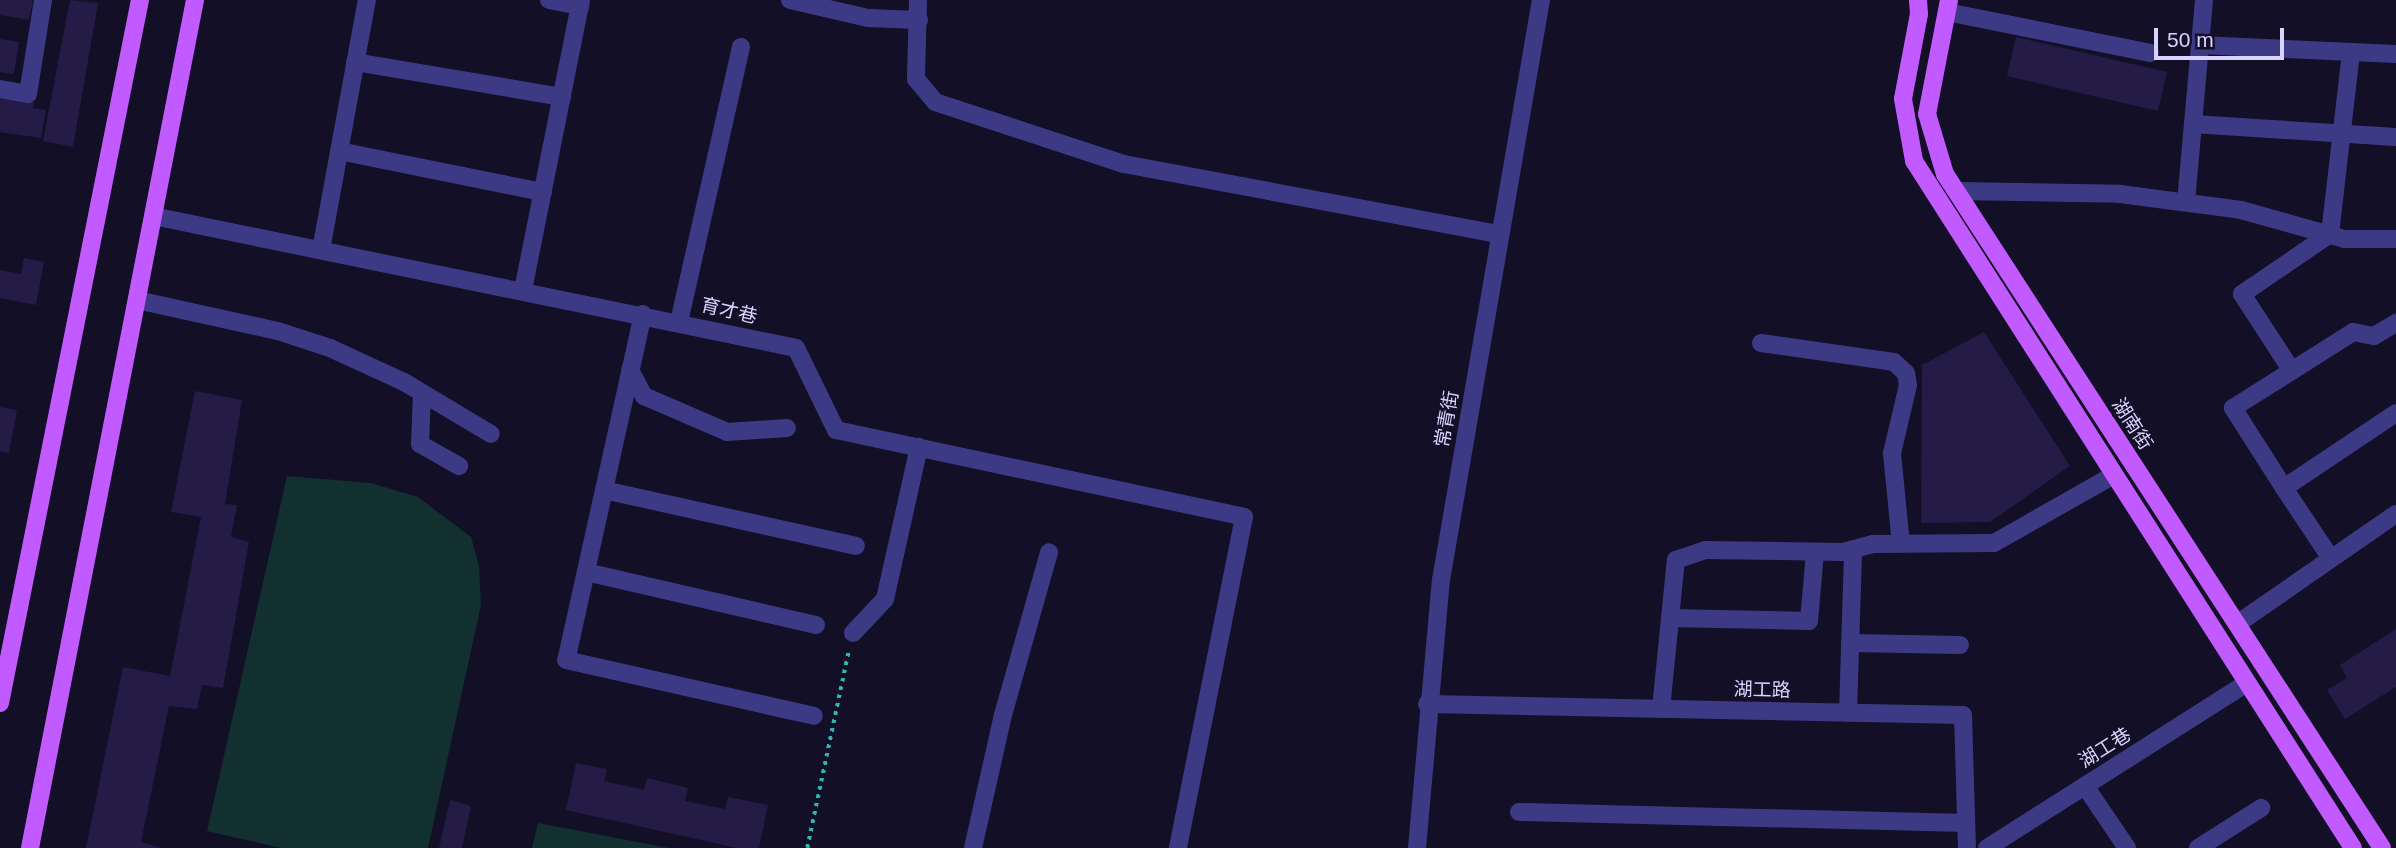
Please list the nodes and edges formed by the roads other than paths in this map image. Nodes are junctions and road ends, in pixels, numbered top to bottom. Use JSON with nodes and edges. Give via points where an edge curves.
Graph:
{"nodes":[{"id":1,"x":43,"y":0,"type":"edge"},
{"id":2,"x":140,"y":0,"type":"edge"},
{"id":3,"x":195,"y":0,"type":"edge"},
{"id":4,"x":367,"y":0,"type":"edge"},
{"id":5,"x":549,"y":0,"type":"edge"},
{"id":6,"x":790,"y":0,"type":"edge"},
{"id":7,"x":918,"y":0,"type":"edge"},
{"id":8,"x":1541,"y":0,"type":"edge"},
{"id":9,"x":1918,"y":0,"type":"edge"},
{"id":10,"x":2204,"y":0,"type":"edge"},
{"id":11,"x":581,"y":3,"type":"edge"},
{"id":12,"x":1948,"y":6,"type":"edge"},
{"id":13,"x":919,"y":20,"type":"junction"},
{"id":14,"x":2200,"y":46,"type":"junction"},
{"id":15,"x":741,"y":47,"type":"dead end"},
{"id":16,"x":2351,"y":52,"type":"junction"},
{"id":17,"x":2150,"y":53,"type":"dead end"},
{"id":18,"x":2396,"y":54,"type":"edge"},
{"id":19,"x":355,"y":62,"type":"junction"},
{"id":20,"x":0,"y":89,"type":"edge"},
{"id":21,"x":562,"y":97,"type":"junction"},
{"id":22,"x":2193,"y":124,"type":"junction"},
{"id":23,"x":2342,"y":133,"type":"junction"},
{"id":24,"x":2396,"y":136,"type":"edge"},
{"id":25,"x":339,"y":151,"type":"junction"},
{"id":26,"x":1956,"y":191,"type":"junction"},
{"id":27,"x":543,"y":192,"type":"junction"},
{"id":28,"x":2186,"y":202,"type":"junction"},
{"id":29,"x":153,"y":216,"type":"junction"},
{"id":30,"x":1499,"y":234,"type":"junction"},
{"id":31,"x":2330,"y":234,"type":"junction"},
{"id":32,"x":2396,"y":239,"type":"edge"},
{"id":33,"x":321,"y":250,"type":"junction"},
{"id":34,"x":523,"y":290,"type":"junction"},
{"id":35,"x":137,"y":300,"type":"junction"},
{"id":36,"x":643,"y":314,"type":"junction"},
{"id":37,"x":679,"y":322,"type":"junction"},
{"id":38,"x":2396,"y":323,"type":"edge"},
{"id":39,"x":1760,"y":343,"type":"dead end"},
{"id":40,"x":630,"y":370,"type":"junction"},
{"id":41,"x":2292,"y":371,"type":"junction"},
{"id":42,"x":422,"y":393,"type":"junction"},
{"id":43,"x":2396,"y":413,"type":"edge"},
{"id":44,"x":787,"y":428,"type":"dead end"},
{"id":45,"x":491,"y":434,"type":"dead end"},
{"id":46,"x":919,"y":447,"type":"junction"},
{"id":47,"x":459,"y":466,"type":"dead end"},
{"id":48,"x":2112,"y":476,"type":"junction"},
{"id":49,"x":2284,"y":488,"type":"junction"},
{"id":50,"x":604,"y":490,"type":"junction"},
{"id":51,"x":2396,"y":514,"type":"edge"},
{"id":52,"x":1900,"y":544,"type":"junction"},
{"id":53,"x":856,"y":546,"type":"dead end"},
{"id":54,"x":1853,"y":550,"type":"junction"},
{"id":55,"x":1049,"y":552,"type":"dead end"},
{"id":56,"x":1815,"y":552,"type":"junction"},
{"id":57,"x":2330,"y":557,"type":"junction"},
{"id":58,"x":586,"y":572,"type":"junction"},
{"id":59,"x":1670,"y":618,"type":"junction"},
{"id":60,"x":2237,"y":624,"type":"junction"},
{"id":61,"x":816,"y":625,"type":"dead end"},
{"id":62,"x":853,"y":632,"type":"road end"},
{"id":63,"x":1850,"y":643,"type":"junction"},
{"id":64,"x":1960,"y":645,"type":"dead end"},
{"id":65,"x":2246,"y":684,"type":"junction"},
{"id":66,"x":0,"y":703,"type":"edge"},
{"id":67,"x":1427,"y":704,"type":"junction"},
{"id":68,"x":1661,"y":709,"type":"junction"},
{"id":69,"x":1848,"y":713,"type":"junction"},
{"id":70,"x":814,"y":716,"type":"dead end"},
{"id":71,"x":2085,"y":786,"type":"junction"},
{"id":72,"x":2261,"y":808,"type":"dead end"},
{"id":73,"x":1519,"y":812,"type":"dead end"},
{"id":74,"x":1966,"y":823,"type":"junction"},
{"id":75,"x":2349,"y":846,"type":"edge"},
{"id":76,"x":30,"y":848,"type":"edge"},
{"id":77,"x":973,"y":848,"type":"edge"},
{"id":78,"x":1178,"y":848,"type":"edge"},
{"id":79,"x":1417,"y":848,"type":"edge"},
{"id":80,"x":1967,"y":848,"type":"edge"},
{"id":81,"x":1987,"y":848,"type":"edge"},
{"id":82,"x":2127,"y":848,"type":"edge"},
{"id":83,"x":2198,"y":848,"type":"edge"},
{"id":84,"x":2382,"y":848,"type":"edge"}],
"edges":[{"from":1,"to":20,"type":"street","via":[[29,94]]},
{"from":2,"to":66,"type":"main road"},
{"from":3,"to":29,"type":"main road"},
{"from":4,"to":19,"type":"street"},
{"from":5,"to":11,"type":"street"},
{"from":6,"to":13,"type":"street","via":[[868,18]]},
{"from":7,"to":13,"type":"street"},
{"from":8,"to":30,"type":"street","name":"常青街"},
{"from":9,"to":48,"type":"main road","via":[[1903,99],[1914,161]]},
{"from":10,"to":14,"type":"street"},
{"from":11,"to":21,"type":"street"},
{"from":12,"to":17,"type":"street"},
{"from":12,"to":26,"type":"main road","name":"湖南街","via":[[1927,114],[1945,174]]},
{"from":13,"to":30,"type":"street","via":[[916,79],[935,102],[1124,164]]},
{"from":14,"to":16,"type":"street"},
{"from":14,"to":22,"type":"street"},
{"from":15,"to":37,"type":"street"},
{"from":16,"to":18,"type":"street"},
{"from":16,"to":23,"type":"street"},
{"from":19,"to":21,"type":"street"},
{"from":19,"to":25,"type":"street"},
{"from":21,"to":27,"type":"street"},
{"from":22,"to":23,"type":"street"},
{"from":22,"to":28,"type":"street"},
{"from":23,"to":24,"type":"street"},
{"from":23,"to":31,"type":"street"},
{"from":25,"to":27,"type":"street"},
{"from":25,"to":33,"type":"street"},
{"from":26,"to":28,"type":"street","via":[[2120,194]]},
{"from":26,"to":60,"type":"main road","name":"湖南街"},
{"from":27,"to":34,"type":"street"},
{"from":28,"to":31,"type":"street","via":[[2241,210]]},
{"from":29,"to":33,"type":"street","name":"育才巷"},
{"from":29,"to":35,"type":"main road"},
{"from":30,"to":67,"type":"street","name":"常青街","via":[[1441,580]]},
{"from":31,"to":32,"type":"street"},
{"from":31,"to":41,"type":"street","via":[[2242,294]]},
{"from":33,"to":34,"type":"street","name":"育才巷"},
{"from":34,"to":36,"type":"street","name":"育才巷"},
{"from":35,"to":42,"type":"street","via":[[278,331],[330,348]]},
{"from":35,"to":76,"type":"main road"},
{"from":36,"to":37,"type":"street","name":"育才巷"},
{"from":36,"to":40,"type":"street"},
{"from":37,"to":46,"type":"street","name":"育才巷","via":[[796,348],[836,430]]},
{"from":38,"to":41,"type":"street","via":[[2374,336],[2353,332]]},
{"from":39,"to":52,"type":"street","via":[[1894,362],[1906,373],[1908,385],[1892,453]]},
{"from":40,"to":44,"type":"street","via":[[644,396],[727,432]]},
{"from":40,"to":50,"type":"street"},
{"from":41,"to":49,"type":"street","via":[[2233,408]]},
{"from":42,"to":45,"type":"street"},
{"from":42,"to":47,"type":"street","via":[[420,444]]},
{"from":43,"to":49,"type":"street"},
{"from":46,"to":62,"type":"street","via":[[885,598]]},
{"from":46,"to":78,"type":"street","name":"育才巷","via":[[1244,517]]},
{"from":48,"to":52,"type":"street","via":[[1994,543]]},
{"from":48,"to":65,"type":"main road"},
{"from":49,"to":57,"type":"street"},
{"from":50,"to":53,"type":"street"},
{"from":50,"to":58,"type":"street"},
{"from":51,"to":57,"type":"street"},
{"from":52,"to":54,"type":"street"},
{"from":54,"to":56,"type":"street"},
{"from":54,"to":63,"type":"street"},
{"from":55,"to":77,"type":"street","via":[[1003,715]]},
{"from":56,"to":59,"type":"street","via":[[1706,550],[1676,560]]},
{"from":56,"to":59,"type":"street","via":[[1810,621]]},
{"from":57,"to":60,"type":"street"},
{"from":58,"to":61,"type":"street"},
{"from":58,"to":70,"type":"street","via":[[566,660]]},
{"from":59,"to":68,"type":"street"},
{"from":60,"to":84,"type":"main road","name":"湖南街"},
{"from":63,"to":64,"type":"street"},
{"from":63,"to":69,"type":"street"},
{"from":65,"to":71,"type":"street","name":"湖工巷"},
{"from":65,"to":75,"type":"main road"},
{"from":67,"to":68,"type":"street","name":"湖工路"},
{"from":67,"to":79,"type":"street","name":"常青街"},
{"from":68,"to":69,"type":"street","name":"湖工路"},
{"from":69,"to":74,"type":"street","name":"湖工路","via":[[1963,715]]},
{"from":71,"to":81,"type":"street","name":"湖工巷"},
{"from":71,"to":82,"type":"street"},
{"from":72,"to":83,"type":"street"},
{"from":73,"to":74,"type":"street"},
{"from":74,"to":80,"type":"street","name":"湖工路"}]}
